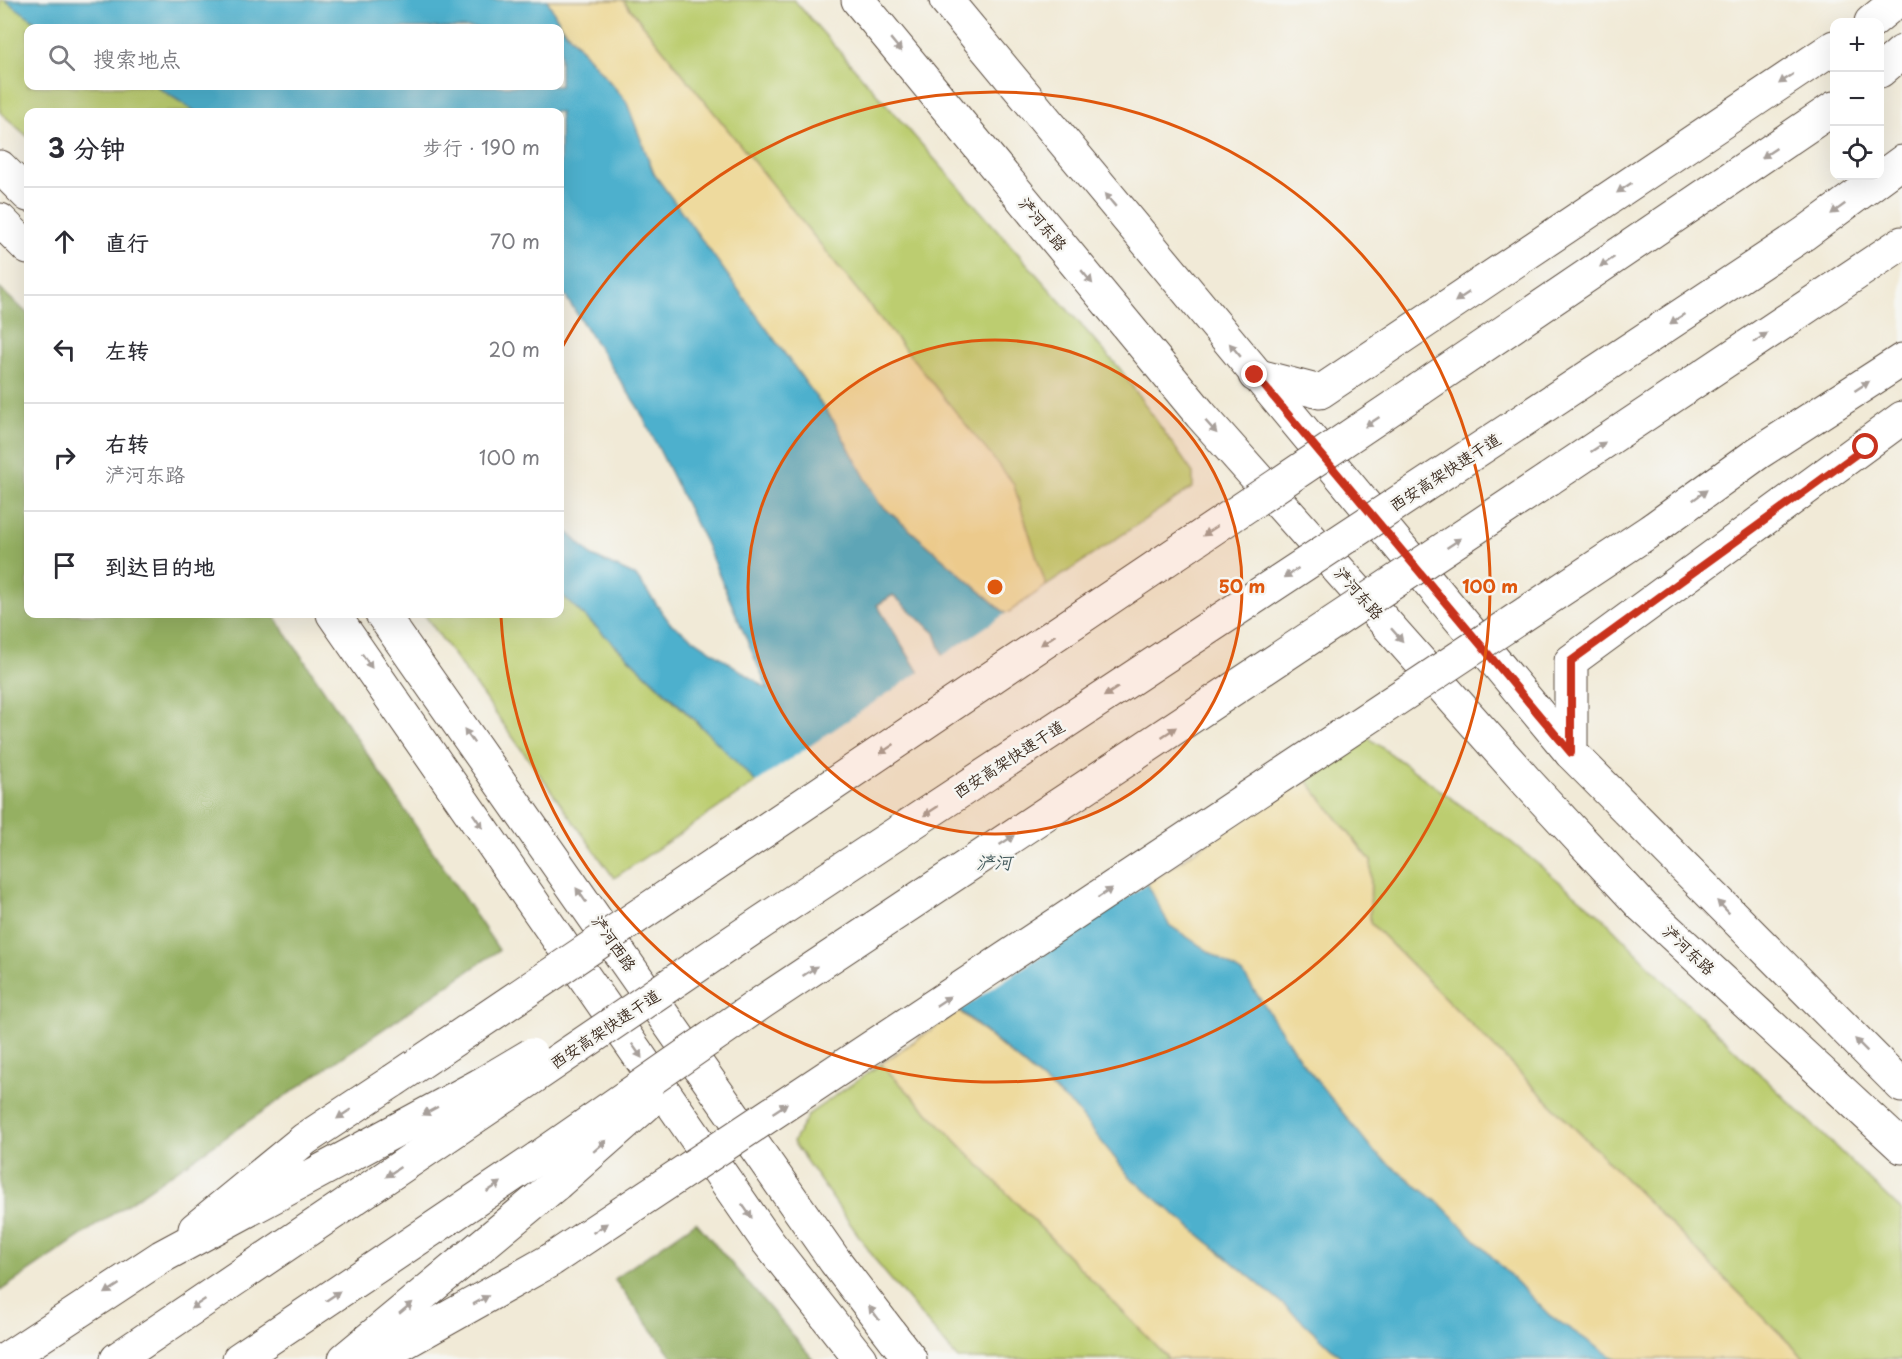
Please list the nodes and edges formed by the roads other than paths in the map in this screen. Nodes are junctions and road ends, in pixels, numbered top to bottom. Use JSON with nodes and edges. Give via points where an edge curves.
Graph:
{"nodes":[{"id":1,"x":858,"y":0,"type":"edge"},
{"id":2,"x":946,"y":0,"type":"edge"},
{"id":3,"x":1898,"y":0,"type":"edge"},
{"id":4,"x":1876,"y":18,"type":"edge"},
{"id":5,"x":1830,"y":50,"type":"edge"},
{"id":6,"x":1902,"y":52,"type":"edge"},
{"id":7,"x":1884,"y":67,"type":"edge"},
{"id":8,"x":1830,"y":111,"type":"edge"},
{"id":9,"x":1902,"y":162,"type":"edge"},
{"id":10,"x":0,"y":167,"type":"edge"},
{"id":11,"x":24,"y":191,"type":"edge"},
{"id":12,"x":0,"y":220,"type":"edge"},
{"id":13,"x":1902,"y":243,"type":"edge"},
{"id":14,"x":24,"y":244,"type":"edge"},
{"id":15,"x":1902,"y":360,"type":"edge"},
{"id":16,"x":1255,"y":375,"type":"junction"},
{"id":17,"x":1902,"y":418,"type":"edge"},
{"id":18,"x":336,"y":618,"type":"edge"},
{"id":19,"x":385,"y":618,"type":"edge"},
{"id":20,"x":1571,"y":753,"type":"junction"},
{"id":21,"x":761,"y":1003,"type":"junction"},
{"id":22,"x":1902,"y":1086,"type":"edge"},
{"id":23,"x":488,"y":1094,"type":"junction"},
{"id":24,"x":1902,"y":1147,"type":"edge"},
{"id":25,"x":161,"y":1257,"type":"junction"},
{"id":26,"x":6,"y":1359,"type":"edge"},
{"id":27,"x":117,"y":1359,"type":"edge"},
{"id":28,"x":239,"y":1359,"type":"edge"},
{"id":29,"x":345,"y":1359,"type":"edge"},
{"id":30,"x":375,"y":1359,"type":"edge"},
{"id":31,"x":860,"y":1359,"type":"edge"},
{"id":32,"x":910,"y":1359,"type":"edge"}],
"edges":[{"from":1,"to":24,"type":"main road","name":"浐河东路","one_way":true,"via":[[1201,415],[1528,783],[1643,907]]},
{"from":16,"to":2,"type":"main road","one_way":true},
{"from":3,"to":4,"type":"main road"},
{"from":5,"to":16,"type":"main road","one_way":true,"via":[[1320,392]]},
{"from":6,"to":7,"type":"main road"},
{"from":8,"to":25,"type":"main road","one_way":true,"bridge":true,"via":[[305,1139]]},
{"from":9,"to":23,"type":"main road","name":"西安高架快速干道","one_way":true,"bridge":true,"via":[[1785,247],[762,922]]},
{"from":10,"to":11,"type":"main road"},
{"from":12,"to":14,"type":"main road"},
{"from":21,"to":13,"type":"main road","one_way":true,"bridge":true},
{"from":30,"to":15,"type":"main road","one_way":true,"bridge":true,"via":[[551,1260],[1653,530],[1758,453]]},
{"from":16,"to":20,"type":"main road"},
{"from":17,"to":20,"type":"main road","via":[[1571,661]]},
{"from":18,"to":31,"type":"main road","one_way":true,"via":[[768,1242]]},
{"from":32,"to":19,"type":"main road","name":"浐河西路","one_way":true,"via":[[835,1261]]},
{"from":22,"to":20,"type":"main road","one_way":true},
{"from":28,"to":21,"type":"main road","one_way":true,"bridge":true},
{"from":29,"to":21,"type":"main road","one_way":true,"bridge":true,"via":[[556,1184]]},
{"from":23,"to":25,"type":"main road","one_way":true},
{"from":23,"to":27,"type":"main road","name":"西安高架快速干道","one_way":true,"via":[[246,1271]]},
{"from":25,"to":26,"type":"main road","one_way":true}]}
